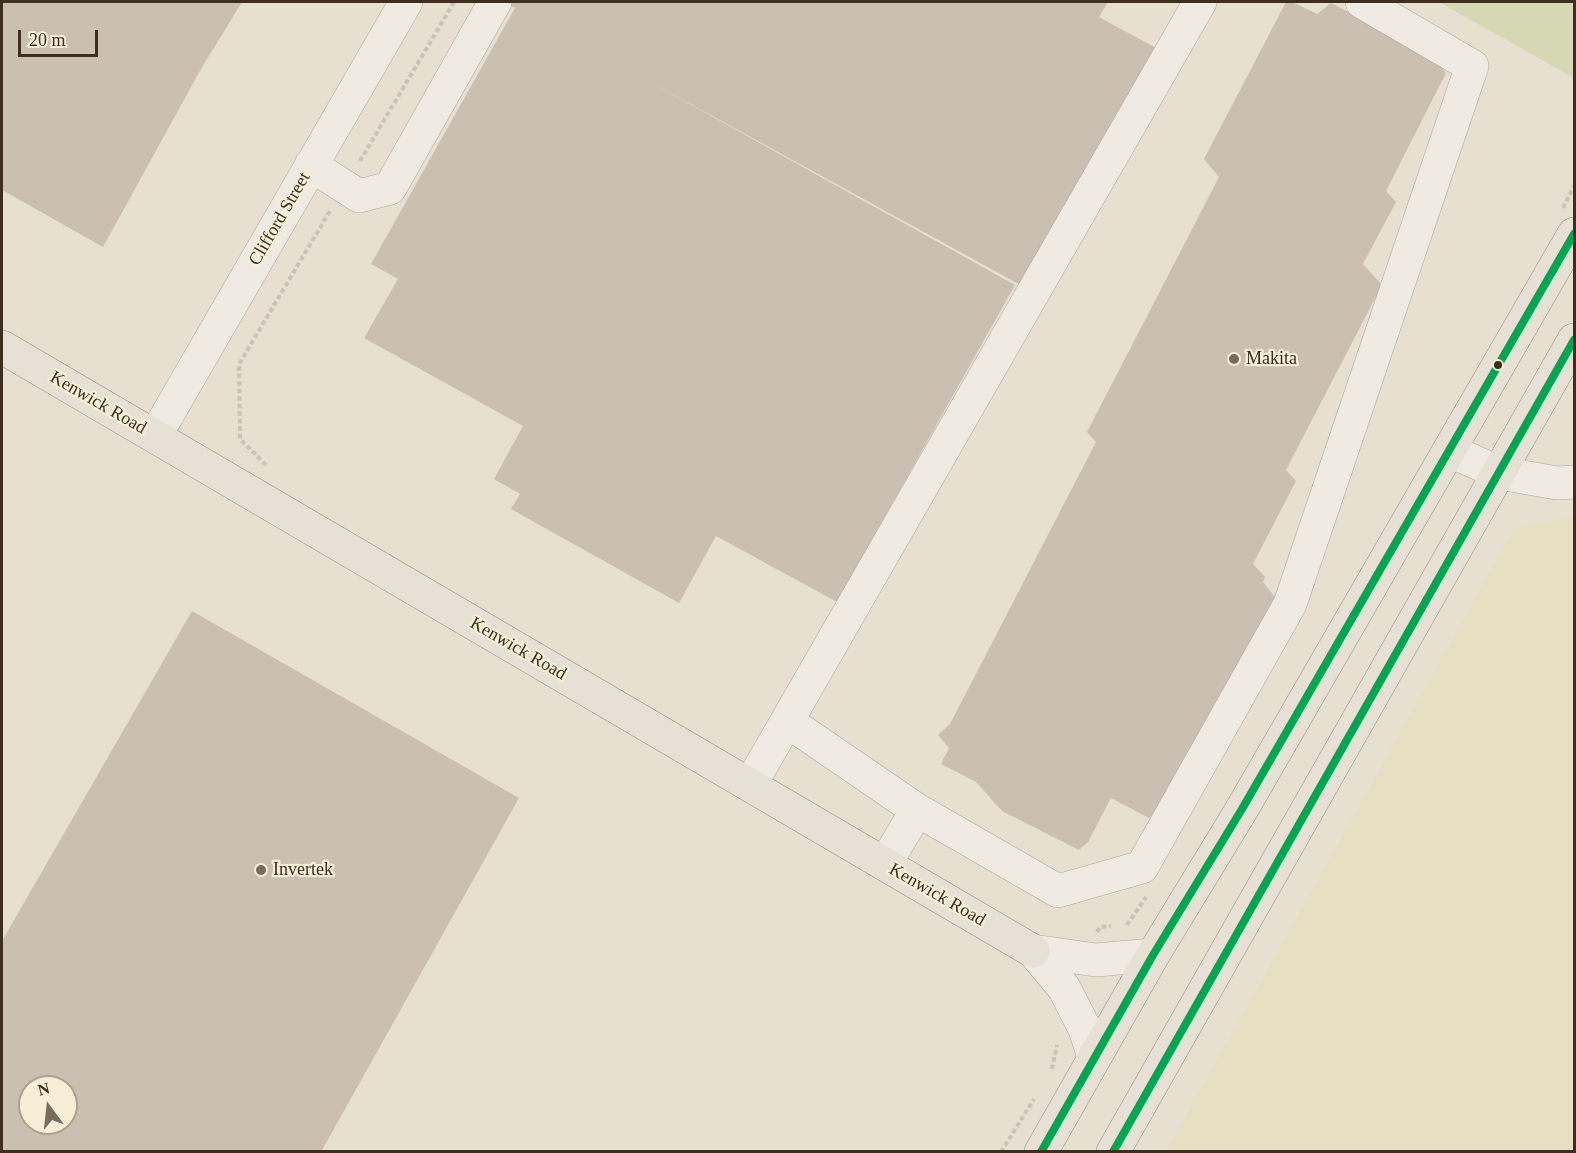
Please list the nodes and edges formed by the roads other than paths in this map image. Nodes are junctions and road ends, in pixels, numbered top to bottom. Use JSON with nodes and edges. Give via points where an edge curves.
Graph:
{"nodes":[{"id":1,"x":406,"y":2,"type":"edge"},
{"id":2,"x":495,"y":2,"type":"edge"},
{"id":3,"x":1200,"y":2,"type":"edge"},
{"id":4,"x":1362,"y":2,"type":"edge"},
{"id":5,"x":311,"y":165,"type":"junction"},
{"id":6,"x":1575,"y":234,"type":"edge"},
{"id":7,"x":1575,"y":340,"type":"edge"},
{"id":8,"x":2,"y":347,"type":"edge"},
{"id":9,"x":155,"y":436,"type":"junction"},
{"id":10,"x":1450,"y":451,"type":"junction"},
{"id":11,"x":1500,"y":473,"type":"junction"},
{"id":12,"x":1575,"y":482,"type":"edge"},
{"id":13,"x":787,"y":721,"type":"junction"},
{"id":14,"x":750,"y":785,"type":"junction"},
{"id":15,"x":917,"y":810,"type":"junction"},
{"id":16,"x":885,"y":864,"type":"junction"},
{"id":17,"x":1033,"y":951,"type":"junction"},
{"id":18,"x":1153,"y":955,"type":"junction"},
{"id":19,"x":1094,"y":1057,"type":"junction"},
{"id":20,"x":1041,"y":1152,"type":"edge"},
{"id":21,"x":1113,"y":1152,"type":"edge"}],
"edges":[{"from":1,"to":5,"type":"street","name":"Clifford Street"},
{"from":2,"to":5,"type":"street","via":[[390,188],[359,196]]},
{"from":3,"to":13,"type":"street"},
{"from":4,"to":15,"type":"street","via":[[1472,66],[1290,604],[1142,867],[1059,891]]},
{"from":5,"to":9,"type":"street","name":"Clifford Street"},
{"from":6,"to":10,"type":"main road"},
{"from":7,"to":11,"type":"main road"},
{"from":8,"to":9,"type":"main road","name":"Kenwick Road"},
{"from":9,"to":14,"type":"main road","name":"Kenwick Road"},
{"from":10,"to":11,"type":"street"},
{"from":10,"to":18,"type":"main road"},
{"from":11,"to":12,"type":"street","via":[[1557,483]]},
{"from":11,"to":21,"type":"main road"},
{"from":13,"to":14,"type":"street"},
{"from":13,"to":15,"type":"street"},
{"from":14,"to":16,"type":"main road","name":"Kenwick Road"},
{"from":15,"to":16,"type":"street"},
{"from":16,"to":17,"type":"main road","name":"Kenwick Road"},
{"from":17,"to":18,"type":"street","name":"Kenwick Road","via":[[1096,960]]},
{"from":17,"to":19,"type":"street","name":"Kenwick Road","via":[[1064,987]]},
{"from":18,"to":19,"type":"main road"},
{"from":19,"to":20,"type":"main road"}]}
